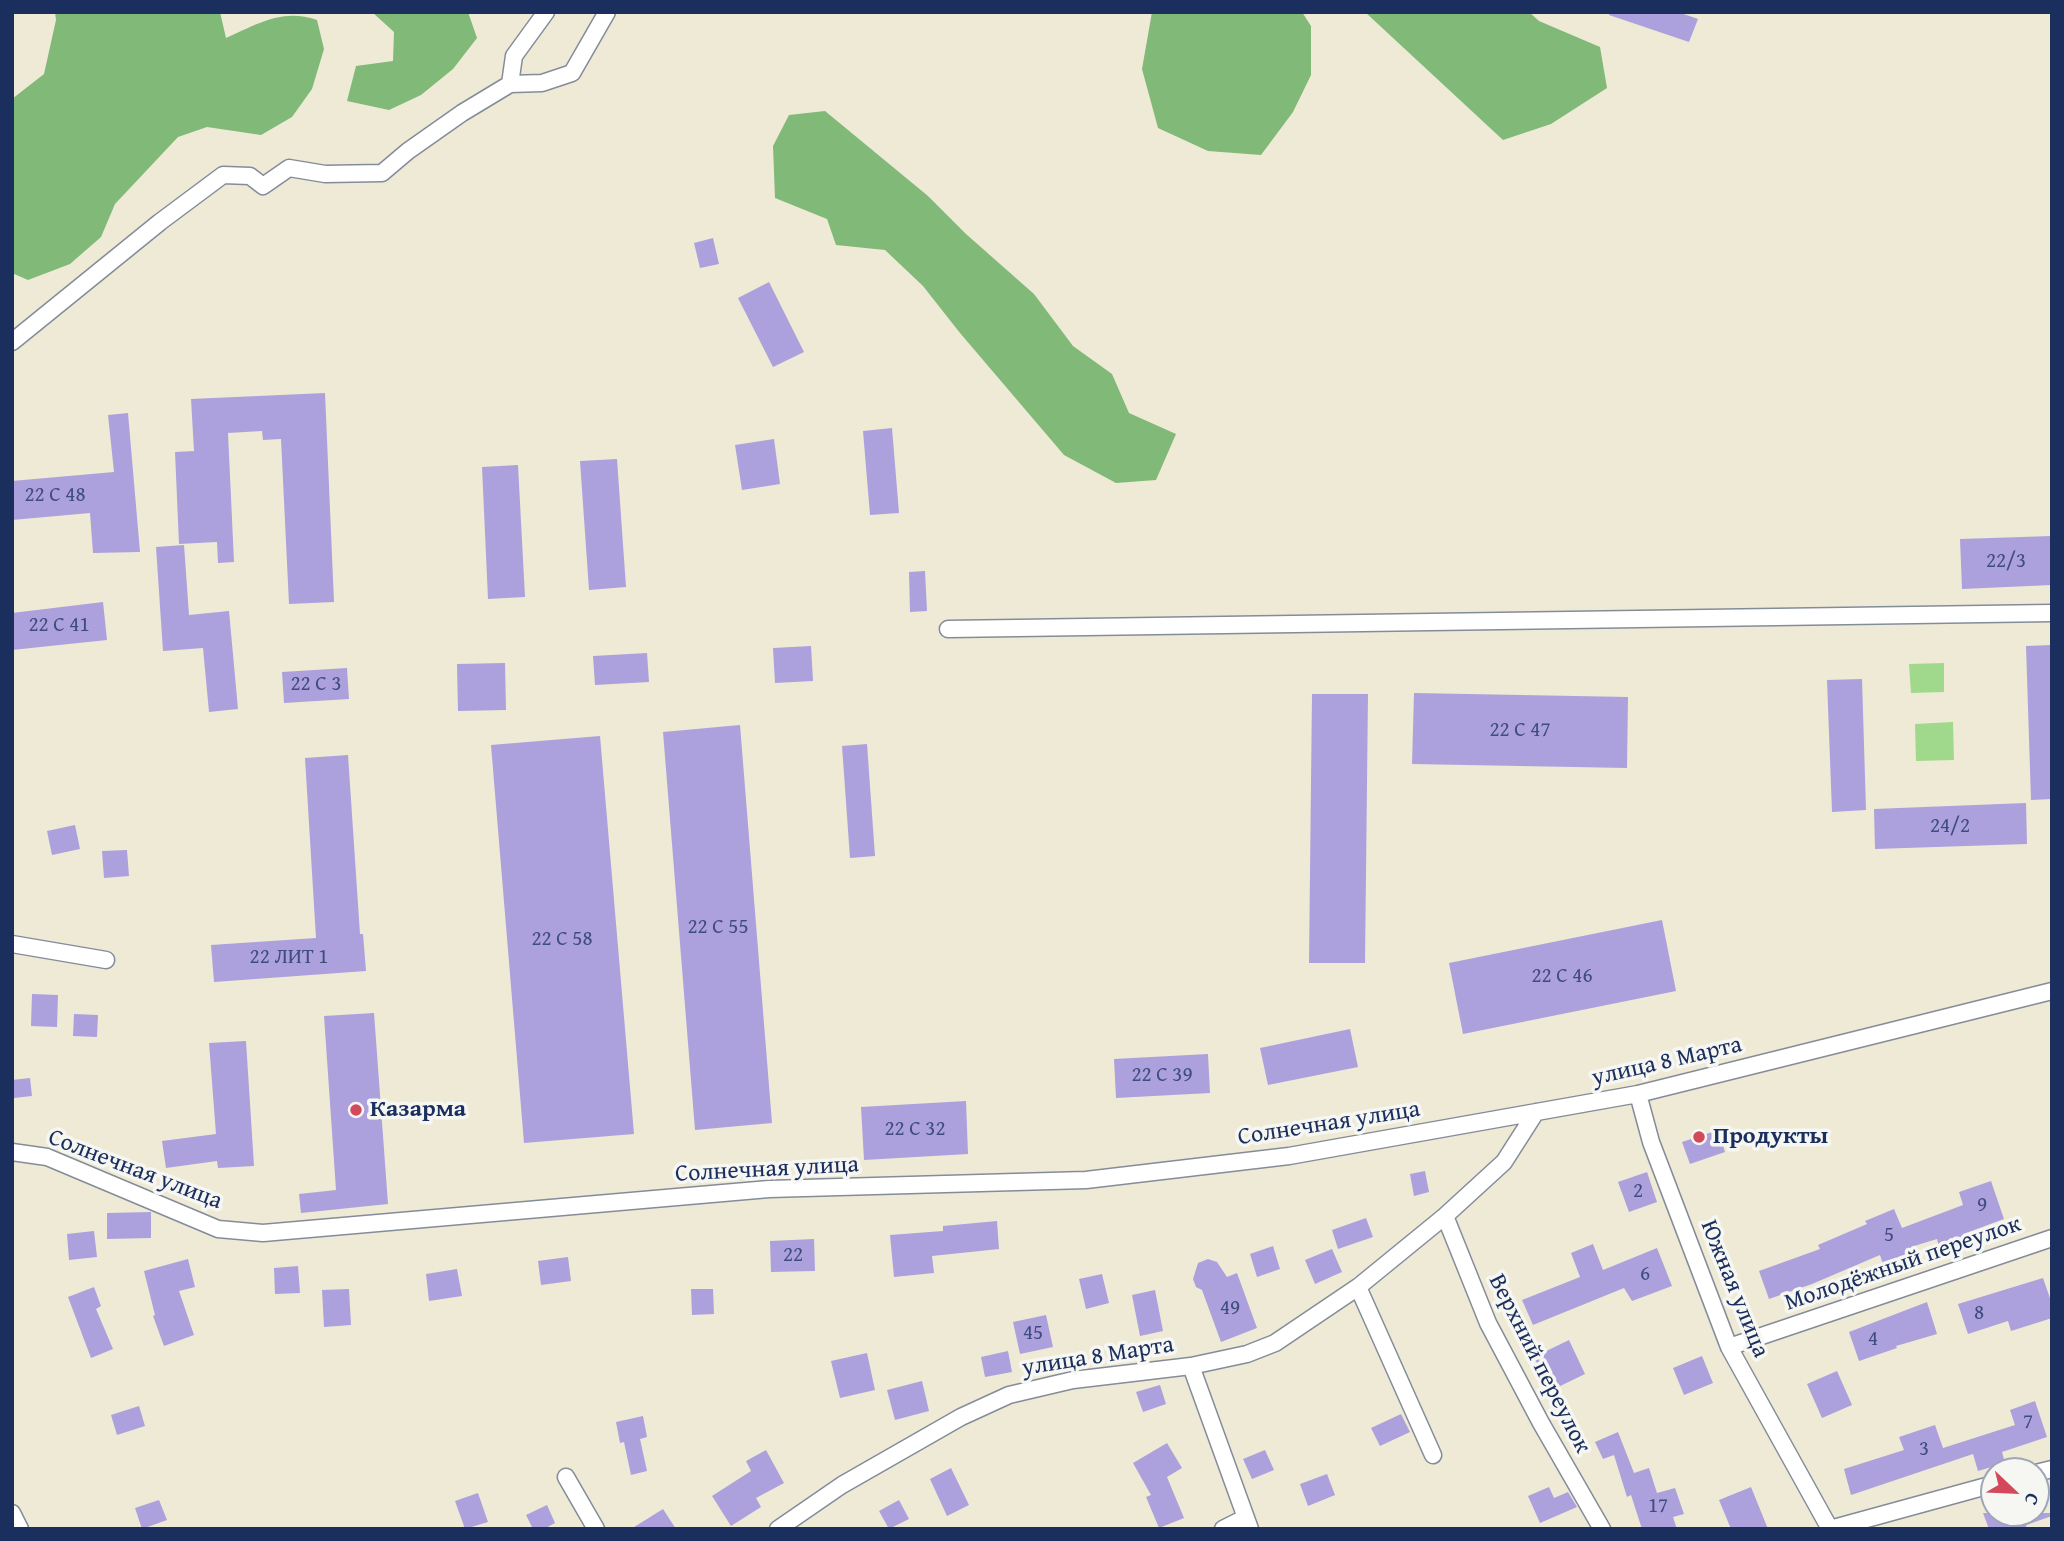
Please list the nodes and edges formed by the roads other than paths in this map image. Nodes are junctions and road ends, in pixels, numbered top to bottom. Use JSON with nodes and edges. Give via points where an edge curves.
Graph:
{"nodes":[{"id":1,"x":546,"y":12,"type":"edge"},
{"id":2,"x":607,"y":12,"type":"edge"},
{"id":3,"x":510,"y":85,"type":"junction"},
{"id":4,"x":12,"y":342,"type":"edge"},
{"id":5,"x":2052,"y":613,"type":"edge"},
{"id":6,"x":948,"y":629,"type":"dead end"},
{"id":7,"x":12,"y":944,"type":"edge"},
{"id":8,"x":106,"y":960,"type":"dead end"},
{"id":9,"x":2052,"y":991,"type":"edge"},
{"id":10,"x":1638,"y":1094,"type":"junction"},
{"id":11,"x":1536,"y":1112,"type":"junction"},
{"id":12,"x":12,"y":1152,"type":"edge"},
{"id":13,"x":1445,"y":1216,"type":"junction"},
{"id":14,"x":2052,"y":1238,"type":"edge"},
{"id":15,"x":1358,"y":1287,"type":"junction"},
{"id":16,"x":1728,"y":1347,"type":"junction"},
{"id":17,"x":1191,"y":1366,"type":"junction"},
{"id":18,"x":1433,"y":1455,"type":"dead end"},
{"id":19,"x":566,"y":1477,"type":"dead end"},
{"id":20,"x":1980,"y":1489,"type":"edge"},
{"id":21,"x":1248,"y":1524,"type":"edge"},
{"id":22,"x":596,"y":1529,"type":"edge"},
{"id":23,"x":778,"y":1529,"type":"edge"},
{"id":24,"x":1223,"y":1529,"type":"edge"},
{"id":25,"x":1602,"y":1529,"type":"edge"},
{"id":26,"x":1830,"y":1529,"type":"edge"}],
"edges":[{"from":1,"to":3,"type":"street","via":[[514,56]]},
{"from":2,"to":3,"type":"street","via":[[572,73],[542,83]]},
{"from":3,"to":4,"type":"street","via":[[462,113],[382,173],[325,174],[289,168],[263,186],[250,176],[223,175]]},
{"from":5,"to":6,"type":"street"},
{"from":7,"to":8,"type":"street"},
{"from":9,"to":10,"type":"street","name":"улица 8 Марта"},
{"from":10,"to":11,"type":"street","name":"улица 8 Марта"},
{"from":10,"to":16,"type":"street","name":"Южная улица","via":[[1651,1142]]},
{"from":11,"to":12,"type":"street","name":"Солнечная улица","via":[[1289,1156],[1086,1180],[769,1189],[264,1233],[218,1229],[47,1157]]},
{"from":11,"to":13,"type":"street","name":"улица 8 Марта","via":[[1504,1162]]},
{"from":13,"to":15,"type":"street","name":"улица 8 Марта"},
{"from":13,"to":25,"type":"street","name":"Верхний переулок","via":[[1488,1323]]},
{"from":14,"to":16,"type":"street","name":"Молодёжный переулок"},
{"from":15,"to":17,"type":"street","name":"улица 8 Марта","via":[[1275,1343]]},
{"from":15,"to":18,"type":"street"},
{"from":16,"to":26,"type":"street","name":"Южная улица"},
{"from":17,"to":21,"type":"street"},
{"from":17,"to":23,"type":"street","name":"улица 8 Марта","via":[[1073,1381],[1009,1395],[842,1485]]},
{"from":19,"to":22,"type":"street"},
{"from":20,"to":26,"type":"street"},
{"from":21,"to":24,"type":"street"}]}
